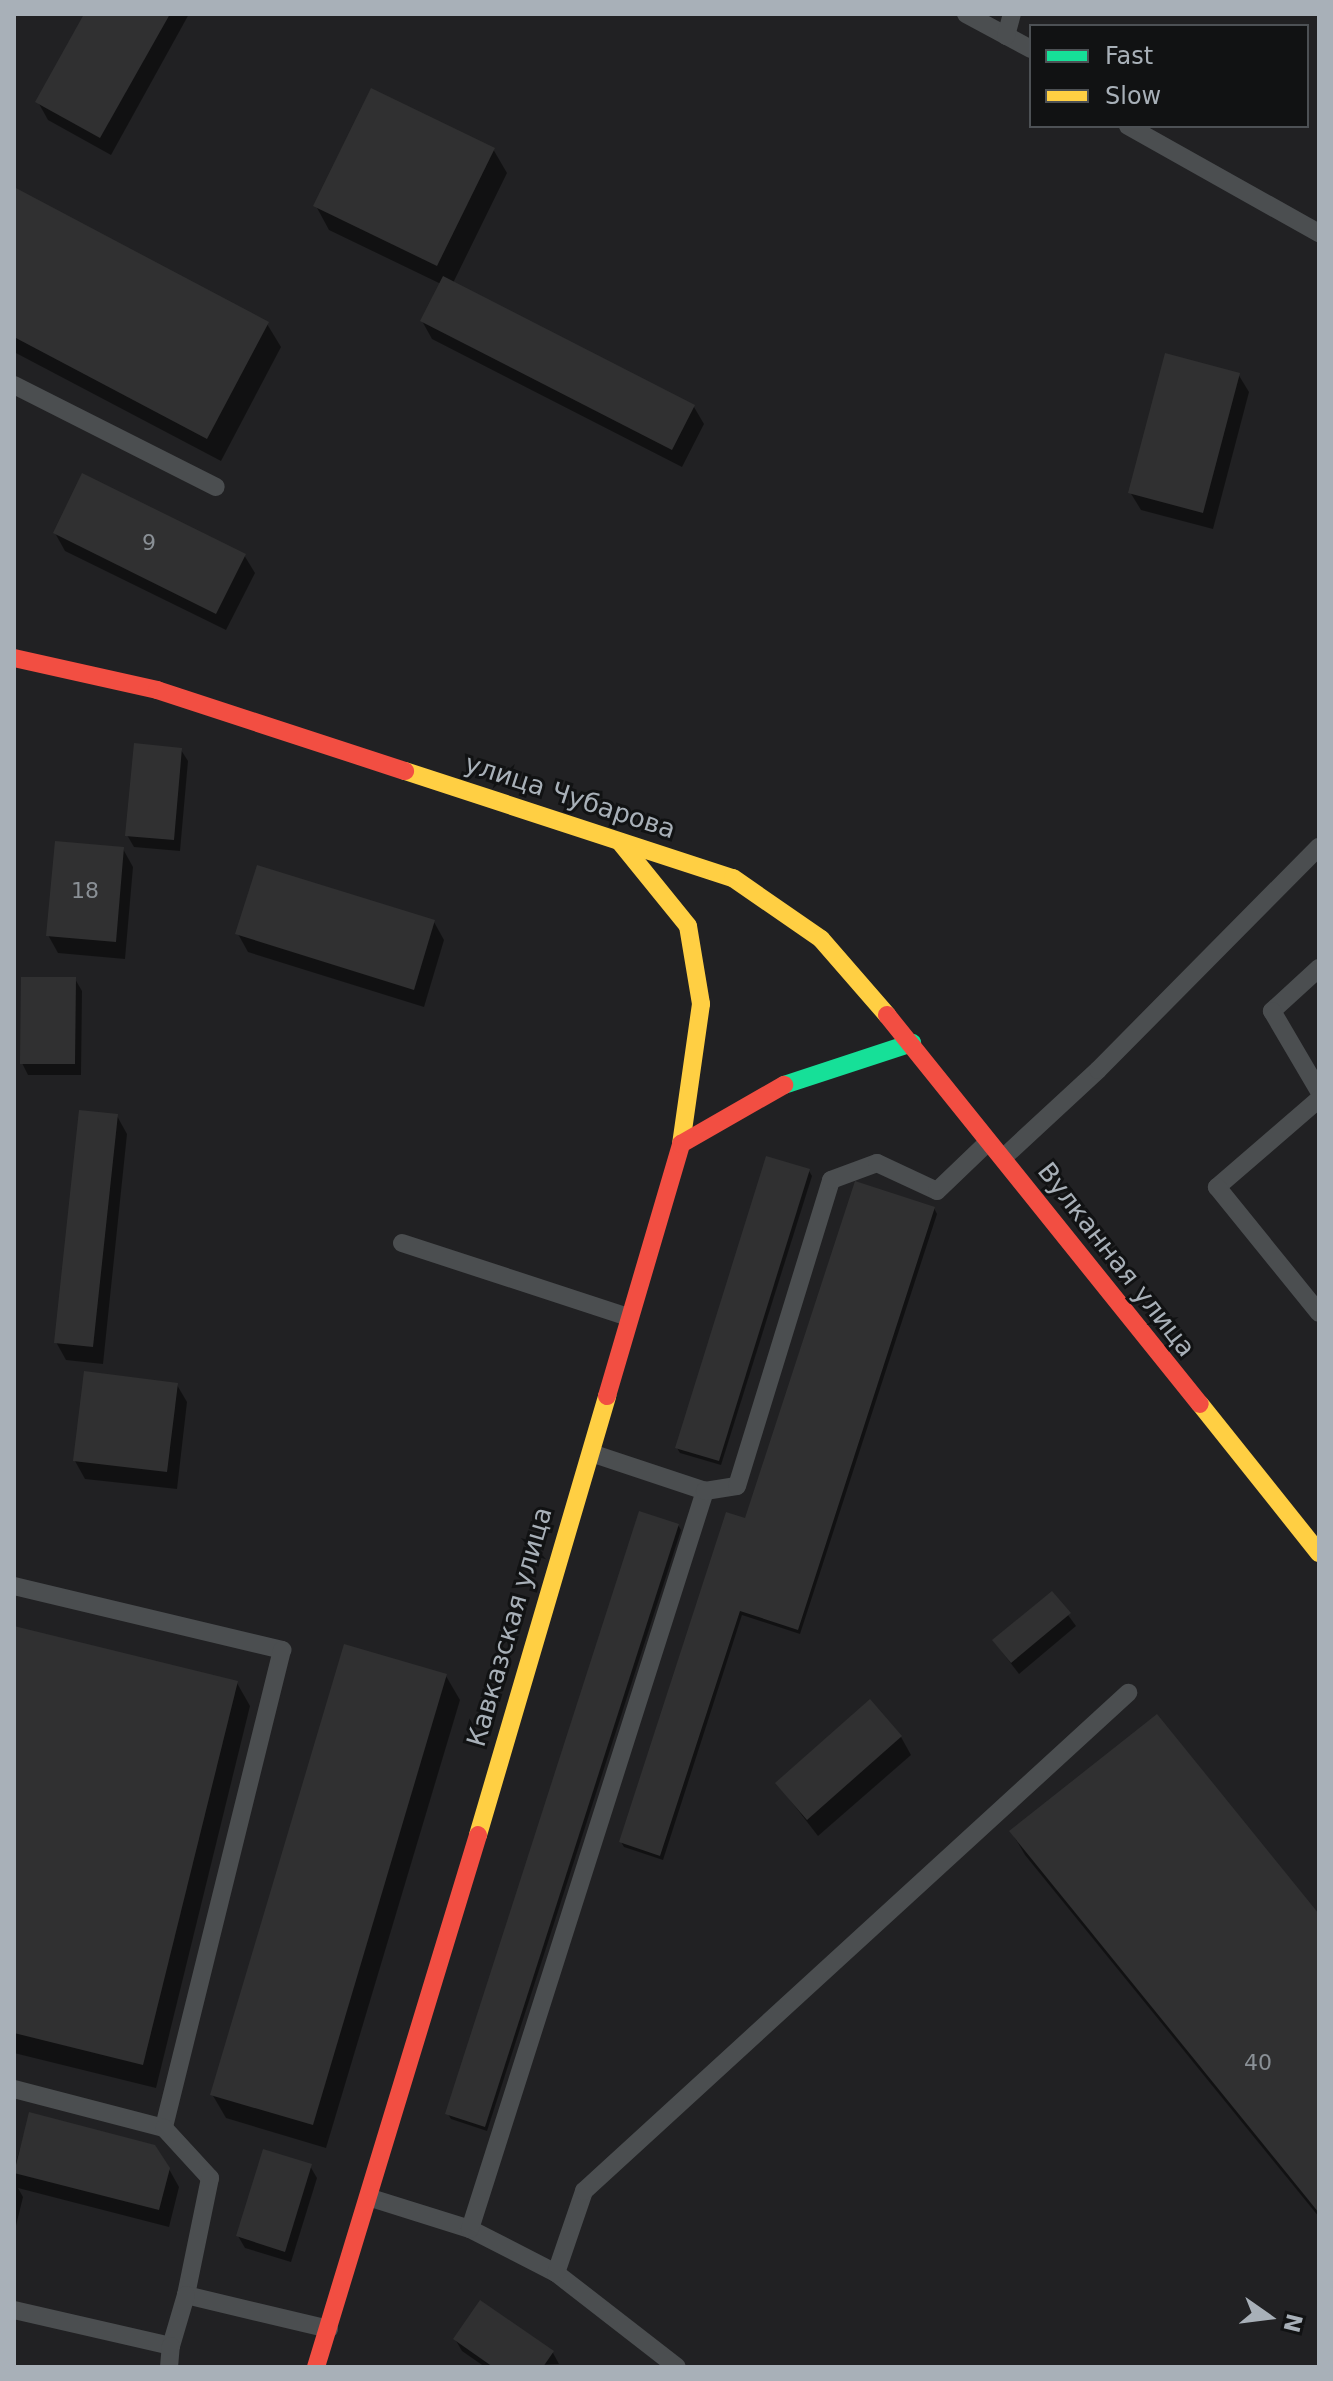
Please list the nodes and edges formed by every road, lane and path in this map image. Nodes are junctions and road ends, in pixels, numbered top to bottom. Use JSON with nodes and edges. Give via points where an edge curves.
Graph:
{"nodes":[{"id":1,"x":966,"y":14,"type":"edge"},
{"id":2,"x":1012,"y":14,"type":"edge"},
{"id":3,"x":1006,"y":36,"type":"junction"},
{"id":4,"x":1029,"y":48,"type":"edge"},
{"id":5,"x":1132,"y":128,"type":"edge"},
{"id":6,"x":1319,"y":233,"type":"edge"},
{"id":7,"x":14,"y":385,"type":"edge"},
{"id":8,"x":216,"y":487,"type":"dead end"},
{"id":9,"x":14,"y":658,"type":"edge"},
{"id":10,"x":620,"y":842,"type":"junction"},
{"id":11,"x":1319,"y":847,"type":"edge"},
{"id":12,"x":1319,"y":968,"type":"edge"},
{"id":13,"x":912,"y":1043,"type":"junction"},
{"id":14,"x":1319,"y":1091,"type":"edge"},
{"id":15,"x":1319,"y":1099,"type":"edge"},
{"id":16,"x":987,"y":1143,"type":"junction"},
{"id":17,"x":681,"y":1144,"type":"junction"},
{"id":18,"x":1002,"y":1159,"type":"junction"},
{"id":19,"x":402,"y":1243,"type":"dead end"},
{"id":20,"x":1319,"y":1313,"type":"edge"},
{"id":21,"x":628,"y":1317,"type":"junction"},
{"id":22,"x":588,"y":1452,"type":"junction"},
{"id":23,"x":705,"y":1491,"type":"junction"},
{"id":24,"x":1319,"y":1553,"type":"edge"},
{"id":25,"x":14,"y":1586,"type":"edge"},
{"id":26,"x":1128,"y":1693,"type":"dead end"},
{"id":27,"x":14,"y":2089,"type":"edge"},
{"id":28,"x":164,"y":2128,"type":"junction"},
{"id":29,"x":371,"y":2198,"type":"junction"},
{"id":30,"x":470,"y":2229,"type":"junction"},
{"id":31,"x":556,"y":2273,"type":"junction"},
{"id":32,"x":186,"y":2295,"type":"junction"},
{"id":33,"x":14,"y":2310,"type":"edge"},
{"id":34,"x":329,"y":2329,"type":"junction"},
{"id":35,"x":171,"y":2346,"type":"junction"},
{"id":36,"x":169,"y":2367,"type":"edge"},
{"id":37,"x":316,"y":2367,"type":"edge"},
{"id":38,"x":677,"y":2367,"type":"edge"}],
"edges":[{"from":1,"to":3,"type":"lane"},
{"from":2,"to":3,"type":"lane"},
{"from":3,"to":4,"type":"lane"},
{"from":5,"to":6,"type":"lane"},
{"from":7,"to":8,"type":"lane"},
{"from":9,"to":10,"type":"main road","name":"улица Чубарова","via":[[157,690]]},
{"from":10,"to":13,"type":"main road","name":"улица Чубарова","via":[[733,878],[821,939]]},
{"from":10,"to":17,"type":"main road","name":"Кавказская улица","via":[[688,926],[701,1004]]},
{"from":11,"to":18,"type":"lane","name":"Вулканная улица","via":[[1142,1028]]},
{"from":12,"to":14,"type":"lane","via":[[1272,1011]]},
{"from":13,"to":16,"type":"main road","name":"улица Чубарова"},
{"from":13,"to":17,"type":"main road","via":[[773,1089]]},
{"from":15,"to":20,"type":"lane","via":[[1217,1187]]},
{"from":16,"to":18,"type":"main road","name":"улица Чубарова"},
{"from":16,"to":23,"type":"lane","via":[[937,1191],[877,1163],[831,1180],[737,1486]]},
{"from":17,"to":21,"type":"main road","name":"Кавказская улица"},
{"from":18,"to":24,"type":"main road","name":"Вулканная улица"},
{"from":19,"to":21,"type":"lane"},
{"from":21,"to":22,"type":"main road","name":"Кавказская улица"},
{"from":22,"to":23,"type":"lane"},
{"from":22,"to":29,"type":"main road","name":"Кавказская улица"},
{"from":23,"to":30,"type":"lane"},
{"from":25,"to":28,"type":"lane","via":[[282,1650]]},
{"from":26,"to":31,"type":"lane","via":[[584,2191]]},
{"from":27,"to":28,"type":"lane"},
{"from":28,"to":32,"type":"lane","via":[[210,2178]]},
{"from":29,"to":30,"type":"lane"},
{"from":29,"to":34,"type":"main road","name":"Кавказская улица"},
{"from":30,"to":31,"type":"lane"},
{"from":31,"to":38,"type":"lane"},
{"from":32,"to":34,"type":"lane"},
{"from":32,"to":35,"type":"lane"},
{"from":33,"to":35,"type":"lane"},
{"from":34,"to":37,"type":"main road","name":"Кавказская улица"},
{"from":35,"to":36,"type":"lane"}]}
